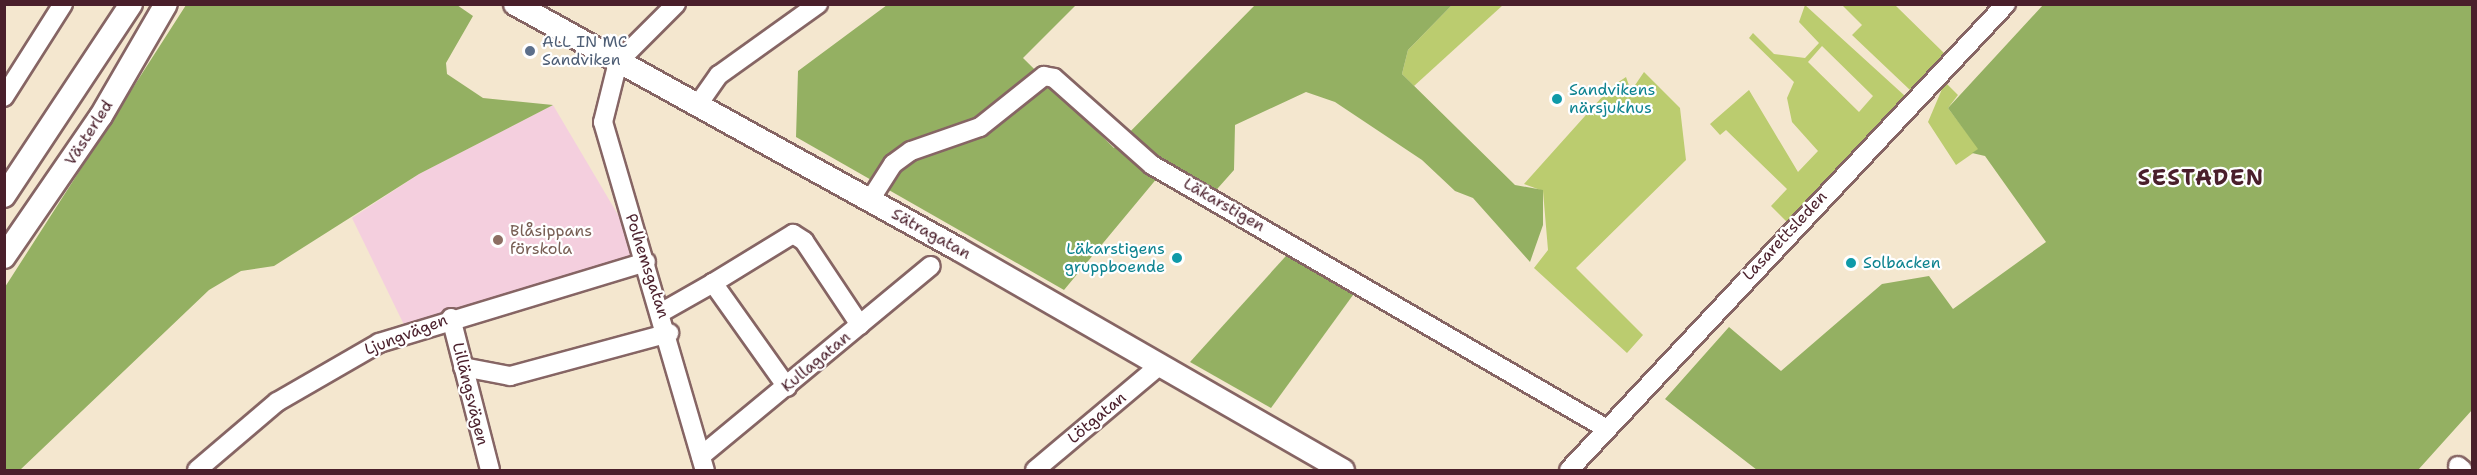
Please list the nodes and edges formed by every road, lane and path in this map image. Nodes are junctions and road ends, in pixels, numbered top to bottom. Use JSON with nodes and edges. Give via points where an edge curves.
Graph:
{"nodes":[{"id":1,"x":63,"y":4,"type":"edge"},
{"id":2,"x":130,"y":4,"type":"edge"},
{"id":3,"x":166,"y":4,"type":"edge"},
{"id":4,"x":515,"y":4,"type":"edge"},
{"id":5,"x":676,"y":4,"type":"edge"},
{"id":6,"x":818,"y":4,"type":"edge"},
{"id":7,"x":2006,"y":4,"type":"edge"},
{"id":8,"x":618,"y":62,"type":"junction"},
{"id":9,"x":4,"y":97,"type":"edge"},
{"id":10,"x":697,"y":106,"type":"junction"},
{"id":11,"x":4,"y":196,"type":"edge"},
{"id":12,"x":870,"y":200,"type":"junction"},
{"id":13,"x":4,"y":257,"type":"edge"},
{"id":14,"x":646,"y":262,"type":"junction"},
{"id":15,"x":931,"y":266,"type":"dead end"},
{"id":16,"x":713,"y":283,"type":"junction"},
{"id":17,"x":662,"y":312,"type":"junction"},
{"id":18,"x":451,"y":318,"type":"junction"},
{"id":19,"x":860,"y":326,"type":"junction"},
{"id":20,"x":669,"y":333,"type":"junction"},
{"id":21,"x":1160,"y":365,"type":"junction"},
{"id":22,"x":463,"y":367,"type":"junction"},
{"id":23,"x":787,"y":387,"type":"junction"},
{"id":24,"x":1607,"y":429,"type":"junction"},
{"id":25,"x":703,"y":463,"type":"edge"},
{"id":26,"x":197,"y":471,"type":"edge"},
{"id":27,"x":489,"y":471,"type":"edge"},
{"id":28,"x":1035,"y":471,"type":"edge"},
{"id":29,"x":1343,"y":471,"type":"edge"},
{"id":30,"x":1569,"y":471,"type":"edge"}],
"edges":[{"from":1,"to":9,"type":"street"},
{"from":2,"to":11,"type":"street"},
{"from":3,"to":13,"type":"street","name":"Västerled","via":[[101,116]]},
{"from":4,"to":8,"type":"street","name":"Sätragatan"},
{"from":5,"to":8,"type":"street"},
{"from":6,"to":10,"type":"street","via":[[719,75]]},
{"from":7,"to":24,"type":"street","name":"Lasarettsleden"},
{"from":8,"to":10,"type":"street","name":"Sätragatan"},
{"from":8,"to":14,"type":"street","name":"Polhemsgatan","via":[[604,111],[604,135]]},
{"from":10,"to":12,"type":"street","name":"Sätragatan"},
{"from":12,"to":21,"type":"street","name":"Sätragatan"},
{"from":12,"to":24,"type":"street","name":"Läkarstigen","via":[[893,164],[911,152],[980,127],[1044,76],[1054,78],[1152,165]]},
{"from":14,"to":17,"type":"street","name":"Polhemsgatan"},
{"from":14,"to":18,"type":"street","name":"Ljungvägen"},
{"from":15,"to":19,"type":"street","name":"Kullagatan"},
{"from":16,"to":17,"type":"street"},
{"from":16,"to":19,"type":"street","via":[[793,234],[804,241]]},
{"from":16,"to":23,"type":"street"},
{"from":17,"to":20,"type":"street","name":"Polhemsgatan"},
{"from":18,"to":22,"type":"street","name":"Lillängsvägen"},
{"from":18,"to":26,"type":"street","name":"Ljungvägen","via":[[379,343],[307,382],[248,423]]},
{"from":19,"to":23,"type":"street","name":"Kullagatan"},
{"from":20,"to":22,"type":"street","via":[[510,376]]},
{"from":20,"to":25,"type":"street","name":"Polhemsgatan"},
{"from":21,"to":28,"type":"street","name":"Lötgatan"},
{"from":21,"to":29,"type":"street","name":"Sätragatan"},
{"from":22,"to":27,"type":"street","name":"Lillängsvägen"},
{"from":23,"to":25,"type":"street","name":"Kullagatan"},
{"from":24,"to":30,"type":"street","name":"Lasarettsleden"}]}
